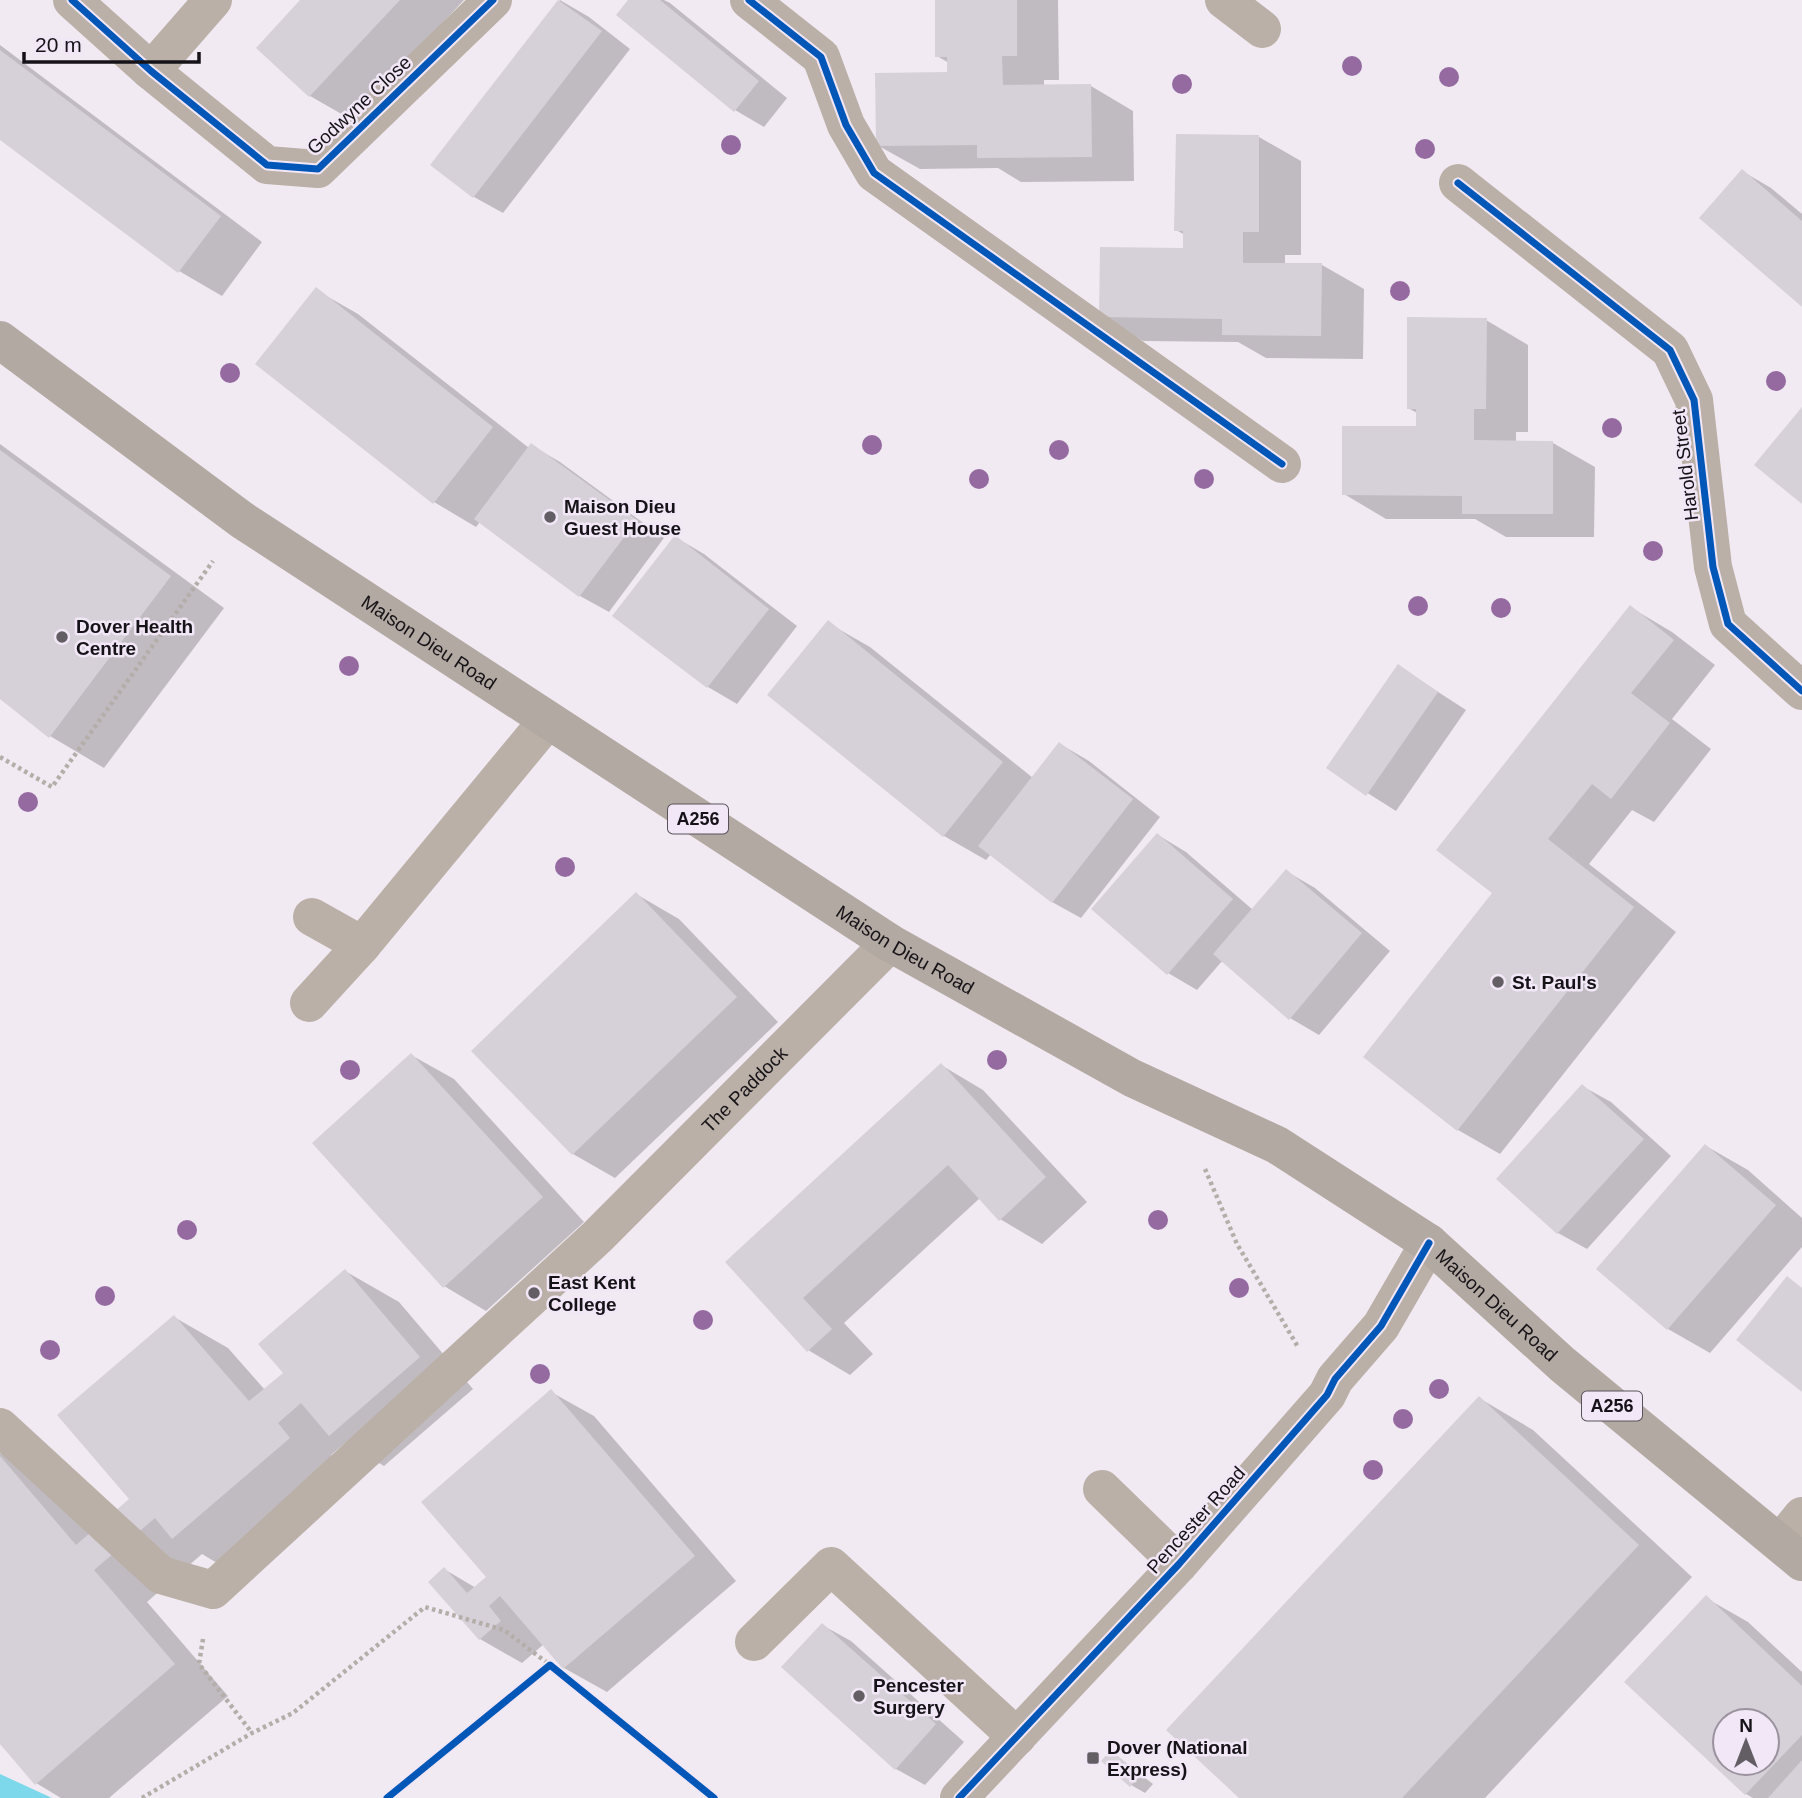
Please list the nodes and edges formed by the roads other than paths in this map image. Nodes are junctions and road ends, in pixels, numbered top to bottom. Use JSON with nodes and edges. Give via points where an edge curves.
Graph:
{"nodes":[{"id":1,"x":72,"y":0,"type":"edge"},
{"id":2,"x":213,"y":0,"type":"edge"},
{"id":3,"x":493,"y":0,"type":"edge"},
{"id":4,"x":749,"y":0,"type":"edge"},
{"id":5,"x":1223,"y":0,"type":"edge"},
{"id":6,"x":1262,"y":29,"type":"dead end"},
{"id":7,"x":152,"y":71,"type":"junction"},
{"id":8,"x":1458,"y":183,"type":"dead end"},
{"id":9,"x":0,"y":340,"type":"edge"},
{"id":10,"x":1282,"y":464,"type":"dead end"},
{"id":11,"x":1802,"y":691,"type":"edge"},
{"id":12,"x":547,"y":721,"type":"junction"},
{"id":13,"x":312,"y":917,"type":"dead end"},
{"id":14,"x":890,"y":943,"type":"junction"},
{"id":15,"x":362,"y":945,"type":"junction"},
{"id":16,"x":309,"y":1003,"type":"dead end"},
{"id":17,"x":1429,"y":1243,"type":"junction"},
{"id":18,"x":0,"y":1427,"type":"edge"},
{"id":19,"x":1102,"y":1489,"type":"dead end"},
{"id":20,"x":1795,"y":1540,"type":"edge"},
{"id":21,"x":1179,"y":1564,"type":"junction"},
{"id":22,"x":754,"y":1642,"type":"dead end"},
{"id":23,"x":1017,"y":1737,"type":"junction"},
{"id":24,"x":959,"y":1798,"type":"edge"}],
"edges":[{"from":1,"to":7,"type":"street","name":"Godwyne Close"},
{"from":2,"to":7,"type":"street"},
{"from":3,"to":7,"type":"street","name":"Godwyne Close","via":[[318,169],[267,165]]},
{"from":4,"to":10,"type":"street","via":[[821,57],[846,125],[874,173]]},
{"from":5,"to":6,"type":"street"},
{"from":8,"to":11,"type":"street","name":"Harold Street","via":[[1671,349],[1694,400],[1713,567],[1728,624]]},
{"from":9,"to":12,"type":"main road","name":"Maison Dieu Road","number":"A256","via":[[242,520]]},
{"from":12,"to":14,"type":"main road","name":"Maison Dieu Road","number":"A256"},
{"from":12,"to":15,"type":"street"},
{"from":13,"to":15,"type":"street"},
{"from":14,"to":17,"type":"main road","name":"Maison Dieu Road","number":"A256","via":[[1132,1078],[1277,1145]]},
{"from":14,"to":18,"type":"street","name":"The Paddock","via":[[597,1237],[213,1591],[161,1575]]},
{"from":15,"to":16,"type":"street"},
{"from":17,"to":20,"type":"main road","name":"Maison Dieu Road","number":"A256","via":[[1562,1364]]},
{"from":17,"to":21,"type":"street","name":"Pencester Road","via":[[1381,1326]]},
{"from":19,"to":21,"type":"street"},
{"from":21,"to":23,"type":"street","name":"Pencester Road"},
{"from":22,"to":23,"type":"street","via":[[831,1566]]},
{"from":23,"to":24,"type":"street","name":"Pencester Road"}]}
